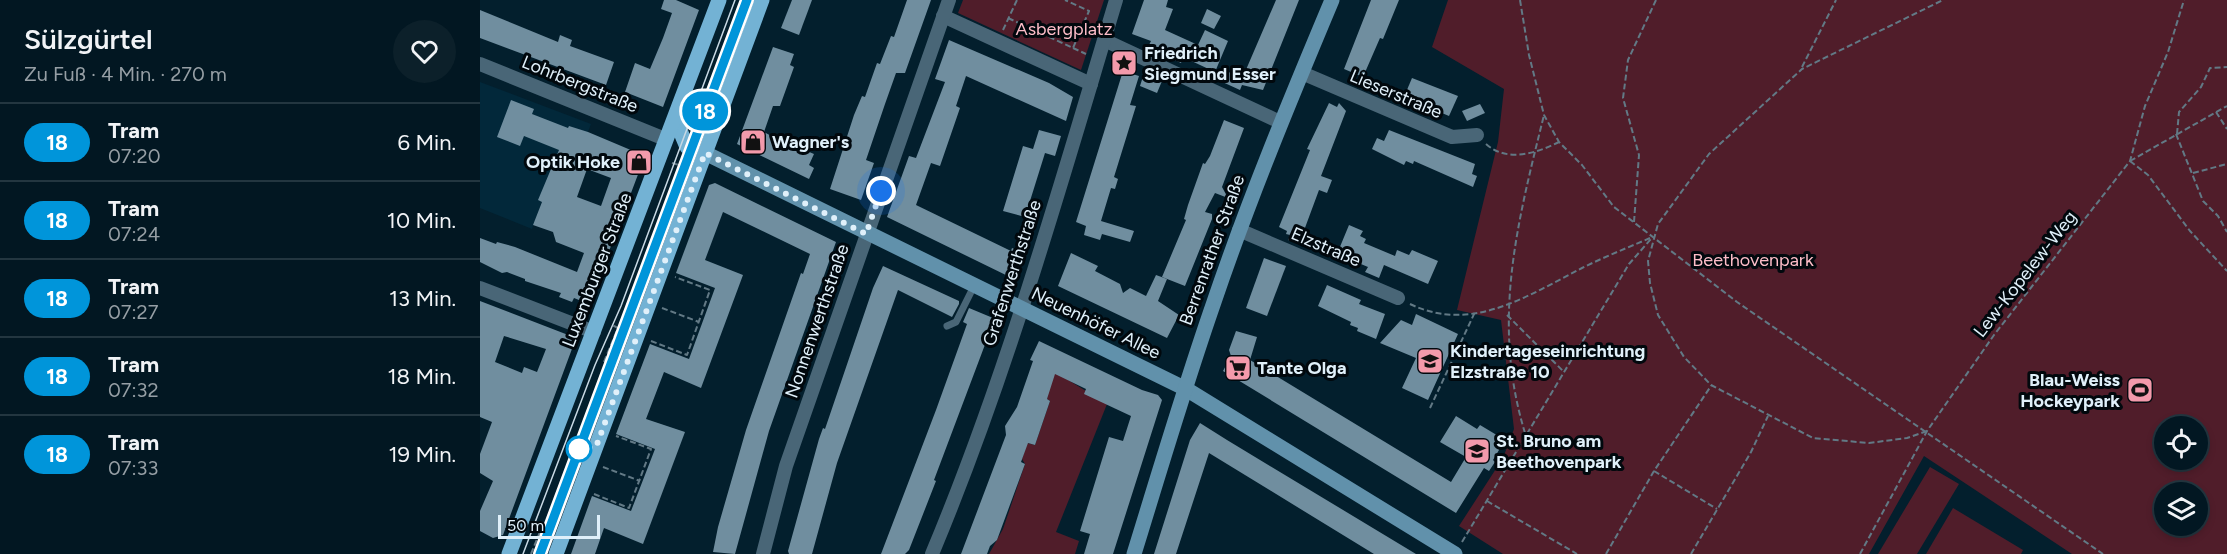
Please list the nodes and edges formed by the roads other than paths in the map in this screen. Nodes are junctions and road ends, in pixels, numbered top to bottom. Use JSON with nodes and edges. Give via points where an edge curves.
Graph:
{"nodes":[{"id":1,"x":719,"y":0,"type":"edge"},
{"id":2,"x":762,"y":0,"type":"edge"},
{"id":3,"x":949,"y":0,"type":"edge"},
{"id":4,"x":1116,"y":0,"type":"edge"},
{"id":5,"x":1332,"y":0,"type":"edge"},
{"id":6,"x":943,"y":16,"type":"junction"},
{"id":7,"x":1104,"y":40,"type":"junction"},
{"id":8,"x":480,"y":64,"type":"edge"},
{"id":9,"x":1302,"y":74,"type":"junction"},
{"id":10,"x":1090,"y":84,"type":"junction"},
{"id":11,"x":680,"y":98,"type":"junction"},
{"id":12,"x":1280,"y":122,"type":"junction"},
{"id":13,"x":1477,"y":135,"type":"road end"},
{"id":14,"x":665,"y":139,"type":"junction"},
{"id":15,"x":687,"y":147,"type":"junction"},
{"id":16,"x":705,"y":153,"type":"junction"},
{"id":17,"x":665,"y":160,"type":"junction"},
{"id":18,"x":1239,"y":230,"type":"junction"},
{"id":19,"x":865,"y":236,"type":"junction"},
{"id":20,"x":974,"y":286,"type":"junction"},
{"id":21,"x":480,"y":288,"type":"edge"},
{"id":22,"x":1398,"y":298,"type":"road end"},
{"id":23,"x":1021,"y":308,"type":"junction"},
{"id":24,"x":947,"y":326,"type":"dead end"},
{"id":25,"x":594,"y":332,"type":"junction"},
{"id":26,"x":1186,"y":389,"type":"junction"},
{"id":27,"x":509,"y":554,"type":"edge"},
{"id":28,"x":556,"y":554,"type":"edge"},
{"id":29,"x":763,"y":554,"type":"edge"},
{"id":30,"x":932,"y":554,"type":"edge"},
{"id":31,"x":1134,"y":554,"type":"edge"},
{"id":32,"x":1455,"y":554,"type":"edge"}],
"edges":[{"from":1,"to":11,"type":"main road","name":"Luxemburger Straße"},
{"from":2,"to":16,"type":"main road"},
{"from":3,"to":6,"type":"street","name":"Nonnenwerthstraße"},
{"from":4,"to":7,"type":"street","name":"Grafenwerthstraße"},
{"from":5,"to":9,"type":"street","name":"Berrenrather Straße"},
{"from":6,"to":10,"type":"street"},
{"from":6,"to":19,"type":"street","name":"Nonnenwerthstraße"},
{"from":7,"to":10,"type":"street","name":"Grafenwerthstraße"},
{"from":7,"to":12,"type":"street"},
{"from":8,"to":14,"type":"street","name":"Lohrbergstraße"},
{"from":9,"to":12,"type":"street","name":"Berrenrather Straße"},
{"from":9,"to":13,"type":"street","name":"Lieserstraße","via":[[1452,137]]},
{"from":10,"to":23,"type":"street","name":"Grafenwerthstraße"},
{"from":11,"to":14,"type":"main road","name":"Luxemburger Straße"},
{"from":11,"to":15,"type":"main road","via":[[679,128]]},
{"from":12,"to":18,"type":"street","name":"Berrenrather Straße"},
{"from":14,"to":17,"type":"main road","name":"Luxemburger Straße"},
{"from":15,"to":16,"type":"main road"},
{"from":15,"to":17,"type":"main road"},
{"from":16,"to":19,"type":"street","name":"Neuenhöfer Allee"},
{"from":16,"to":28,"type":"main road"},
{"from":17,"to":25,"type":"main road","name":"Luxemburger Straße"},
{"from":18,"to":22,"type":"street","name":"Elzstraße"},
{"from":18,"to":26,"type":"street","name":"Berrenrather Straße"},
{"from":19,"to":20,"type":"street","name":"Neuenhöfer Allee"},
{"from":19,"to":29,"type":"street","name":"Nonnenwerthstraße","via":[[786,466]]},
{"from":20,"to":23,"type":"street","name":"Neuenhöfer Allee"},
{"from":20,"to":24,"type":"lane","via":[[956,322]]},
{"from":21,"to":25,"type":"street"},
{"from":23,"to":26,"type":"street","name":"Neuenhöfer Allee"},
{"from":23,"to":30,"type":"street","name":"Grafenwerthstraße","via":[[983,422]]},
{"from":25,"to":27,"type":"main road","name":"Luxemburger Straße"},
{"from":26,"to":31,"type":"street","name":"Berrenrather Straße"},
{"from":26,"to":32,"type":"street","name":"Neuenhöfer Allee"}]}
